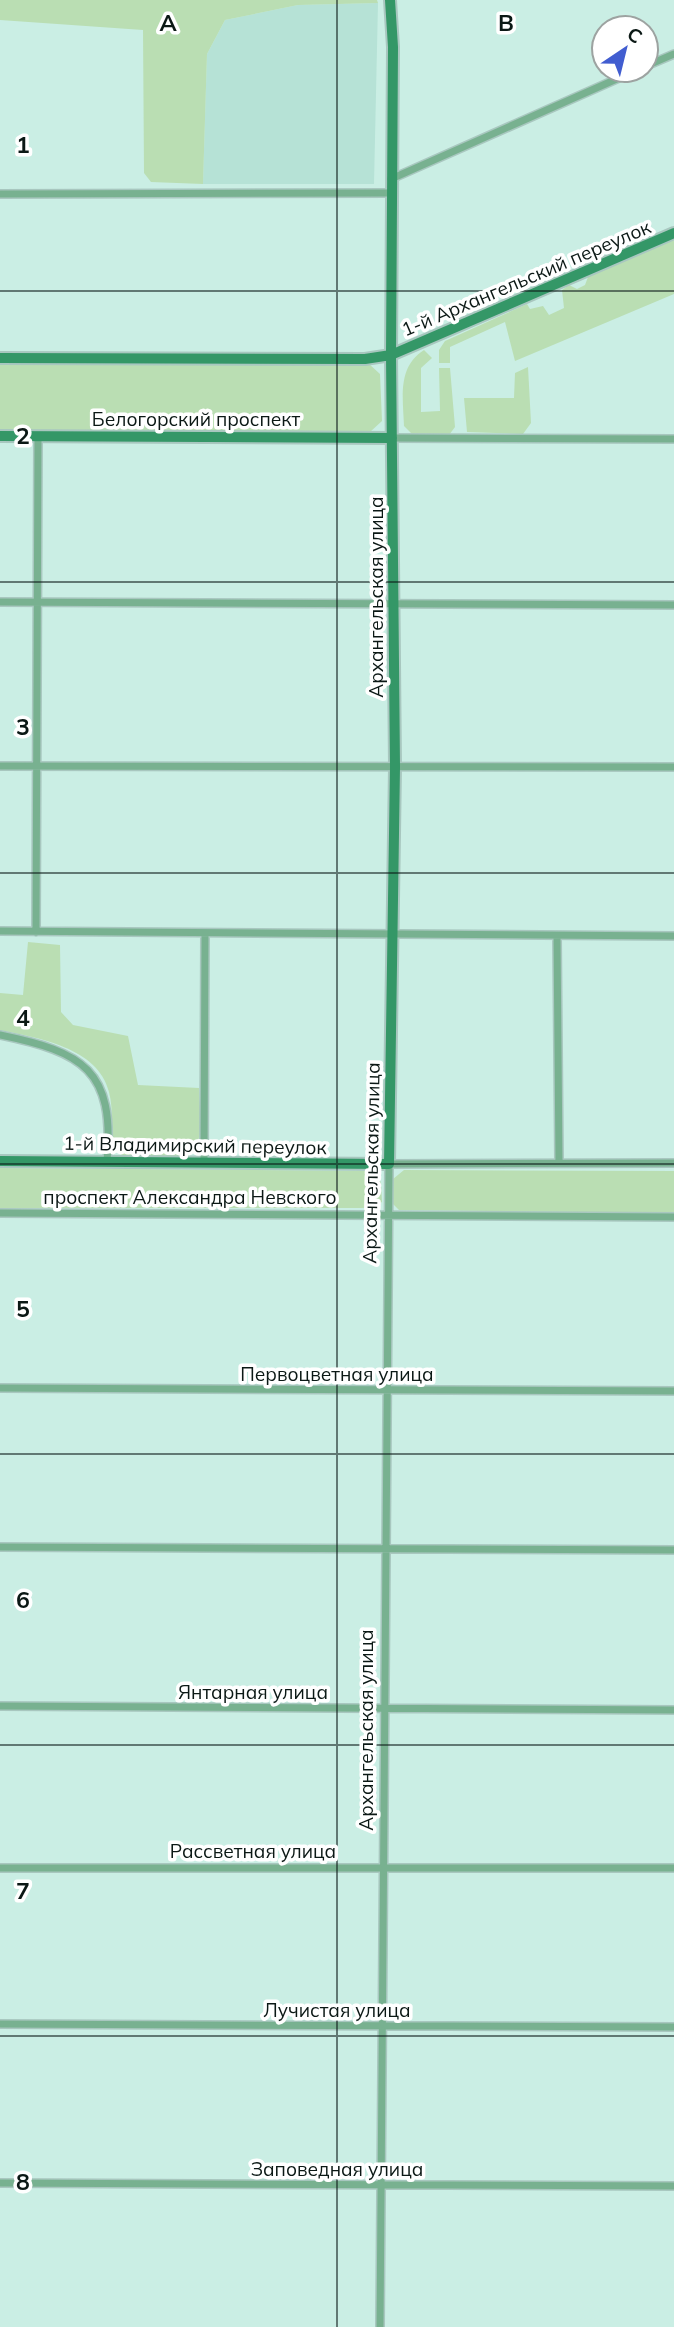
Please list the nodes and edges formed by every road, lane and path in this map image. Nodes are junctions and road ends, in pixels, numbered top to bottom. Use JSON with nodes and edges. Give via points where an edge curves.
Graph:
{"nodes":[{"id":1,"x":390,"y":0,"type":"edge"},
{"id":2,"x":605,"y":84,"type":"edge"},
{"id":3,"x":391,"y":179,"type":"junction"},
{"id":4,"x":391,"y":193,"type":"junction"},
{"id":5,"x":0,"y":194,"type":"edge"},
{"id":6,"x":674,"y":233,"type":"edge"},
{"id":7,"x":391,"y":355,"type":"junction"},
{"id":8,"x":0,"y":358,"type":"edge"},
{"id":9,"x":0,"y":436,"type":"edge"},
{"id":10,"x":38,"y":437,"type":"junction"},
{"id":11,"x":392,"y":438,"type":"junction"},
{"id":12,"x":674,"y":439,"type":"edge"},
{"id":13,"x":0,"y":602,"type":"edge"},
{"id":14,"x":39,"y":602,"type":"junction"},
{"id":15,"x":394,"y":604,"type":"junction"},
{"id":16,"x":674,"y":605,"type":"edge"},
{"id":17,"x":0,"y":766,"type":"edge"},
{"id":18,"x":395,"y":766,"type":"junction"},
{"id":19,"x":38,"y":767,"type":"junction"},
{"id":20,"x":674,"y":767,"type":"edge"},
{"id":21,"x":0,"y":932,"type":"edge"},
{"id":22,"x":36,"y":932,"type":"junction"},
{"id":23,"x":205,"y":935,"type":"junction"},
{"id":24,"x":392,"y":935,"type":"junction"},
{"id":25,"x":674,"y":936,"type":"edge"},
{"id":26,"x":557,"y":937,"type":"junction"},
{"id":27,"x":0,"y":1035,"type":"edge"},
{"id":28,"x":0,"y":1161,"type":"edge"},
{"id":29,"x":107,"y":1161,"type":"junction"},
{"id":30,"x":559,"y":1162,"type":"junction"},
{"id":31,"x":204,"y":1163,"type":"junction"},
{"id":32,"x":674,"y":1163,"type":"edge"},
{"id":33,"x":389,"y":1164,"type":"junction"},
{"id":34,"x":0,"y":1213,"type":"edge"},
{"id":35,"x":387,"y":1213,"type":"junction"},
{"id":36,"x":674,"y":1217,"type":"edge"},
{"id":37,"x":0,"y":1388,"type":"edge"},
{"id":38,"x":385,"y":1389,"type":"junction"},
{"id":39,"x":674,"y":1391,"type":"edge"},
{"id":40,"x":0,"y":1547,"type":"edge"},
{"id":41,"x":385,"y":1549,"type":"junction"},
{"id":42,"x":674,"y":1550,"type":"edge"},
{"id":43,"x":0,"y":1706,"type":"edge"},
{"id":44,"x":384,"y":1709,"type":"junction"},
{"id":45,"x":674,"y":1710,"type":"edge"},
{"id":46,"x":383,"y":1866,"type":"junction"},
{"id":47,"x":0,"y":1868,"type":"edge"},
{"id":48,"x":674,"y":1868,"type":"edge"},
{"id":49,"x":0,"y":2024,"type":"edge"},
{"id":50,"x":383,"y":2026,"type":"junction"},
{"id":51,"x":674,"y":2027,"type":"edge"},
{"id":52,"x":0,"y":2183,"type":"edge"},
{"id":53,"x":381,"y":2185,"type":"junction"},
{"id":54,"x":674,"y":2186,"type":"edge"},
{"id":55,"x":380,"y":2327,"type":"edge"}],
"edges":[{"from":1,"to":3,"type":"street","name":"Архангельская улица"},
{"from":2,"to":3,"type":"street"},
{"from":3,"to":4,"type":"street","name":"Архангельская улица"},
{"from":4,"to":5,"type":"street"},
{"from":4,"to":7,"type":"street","name":"Архангельская улица"},
{"from":6,"to":7,"type":"street","name":"1-й Архангельский переулок"},
{"from":7,"to":8,"type":"street","via":[[365,359]]},
{"from":7,"to":11,"type":"street","name":"Архангельская улица"},
{"from":9,"to":10,"type":"street","name":"Белогорский проспект"},
{"from":10,"to":11,"type":"street","name":"Белогорский проспект"},
{"from":10,"to":14,"type":"street"},
{"from":11,"to":12,"type":"street"},
{"from":11,"to":15,"type":"street","name":"Архангельская улица"},
{"from":13,"to":14,"type":"street"},
{"from":14,"to":15,"type":"street"},
{"from":14,"to":19,"type":"street"},
{"from":15,"to":16,"type":"street"},
{"from":15,"to":18,"type":"street","name":"Архангельская улица"},
{"from":17,"to":19,"type":"street"},
{"from":18,"to":19,"type":"street"},
{"from":18,"to":20,"type":"street"},
{"from":18,"to":24,"type":"street","name":"Архангельская улица"},
{"from":19,"to":22,"type":"street"},
{"from":21,"to":22,"type":"street"},
{"from":22,"to":23,"type":"street"},
{"from":23,"to":24,"type":"street"},
{"from":23,"to":31,"type":"street"},
{"from":24,"to":26,"type":"street"},
{"from":24,"to":33,"type":"street","name":"Архангельская улица"},
{"from":25,"to":26,"type":"street"},
{"from":26,"to":30,"type":"street"},
{"from":27,"to":29,"type":"street","via":[[48,1046],[75,1058],[91,1072],[106,1106]]},
{"from":28,"to":29,"type":"street","name":"1-й Владимирский переулок"},
{"from":29,"to":31,"type":"street","name":"1-й Владимирский переулок"},
{"from":30,"to":32,"type":"street"},
{"from":30,"to":33,"type":"street"},
{"from":31,"to":33,"type":"street","name":"1-й Владимирский переулок"},
{"from":33,"to":35,"type":"street","name":"Архангельская улица"},
{"from":34,"to":35,"type":"street","name":"проспект Александра Невского"},
{"from":35,"to":36,"type":"street","name":"проспект Александра Невского"},
{"from":35,"to":38,"type":"street","name":"Архангельская улица"},
{"from":37,"to":38,"type":"street","name":"Первоцветная улица"},
{"from":38,"to":39,"type":"street","name":"Первоцветная улица"},
{"from":38,"to":41,"type":"street","name":"Архангельская улица"},
{"from":40,"to":41,"type":"street"},
{"from":41,"to":42,"type":"street"},
{"from":41,"to":44,"type":"street","name":"Архангельская улица"},
{"from":43,"to":44,"type":"street","name":"Янтарная улица"},
{"from":44,"to":45,"type":"street","name":"Янтарная улица"},
{"from":44,"to":46,"type":"street","name":"Архангельская улица"},
{"from":46,"to":47,"type":"street","name":"Рассветная улица"},
{"from":46,"to":48,"type":"street","name":"Рассветная улица"},
{"from":46,"to":50,"type":"street","name":"Архангельская улица"},
{"from":49,"to":50,"type":"street","name":"Лучистая улица"},
{"from":50,"to":51,"type":"street","name":"Лучистая улица"},
{"from":50,"to":53,"type":"street","name":"Архангельская улица"},
{"from":52,"to":53,"type":"street","name":"Заповедная улица"},
{"from":53,"to":54,"type":"street","name":"Заповедная улица"},
{"from":53,"to":55,"type":"street","name":"Архангельская улица"}]}
